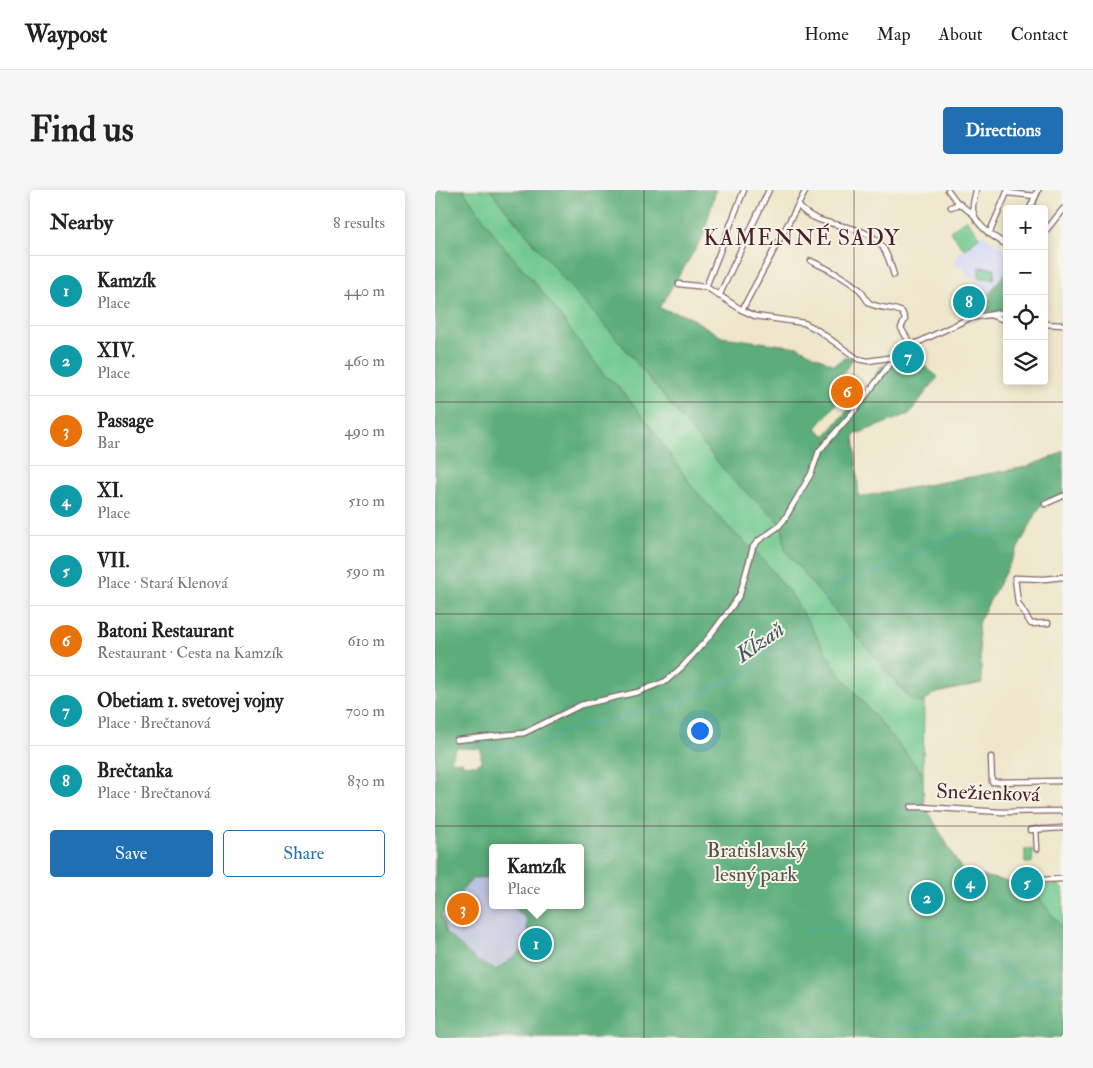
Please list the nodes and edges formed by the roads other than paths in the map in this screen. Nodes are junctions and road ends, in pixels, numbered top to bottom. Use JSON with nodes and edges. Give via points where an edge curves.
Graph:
{"nodes":[{"id":1,"x":744,"y":190,"type":"edge"},
{"id":2,"x":769,"y":190,"type":"edge"},
{"id":3,"x":806,"y":190,"type":"edge"},
{"id":4,"x":948,"y":190,"type":"edge"},
{"id":5,"x":983,"y":190,"type":"edge"},
{"id":6,"x":1037,"y":190,"type":"edge"},
{"id":7,"x":976,"y":191,"type":"edge"},
{"id":8,"x":1008,"y":191,"type":"edge"},
{"id":9,"x":1035,"y":196,"type":"junction"},
{"id":10,"x":959,"y":203,"type":"junction"},
{"id":11,"x":798,"y":205,"type":"junction"},
{"id":12,"x":1032,"y":205,"type":"edge"},
{"id":13,"x":951,"y":207,"type":"dead end"},
{"id":14,"x":1063,"y":208,"type":"edge"},
{"id":15,"x":974,"y":215,"type":"junction"},
{"id":16,"x":1048,"y":228,"type":"edge"},
{"id":17,"x":989,"y":234,"type":"junction"},
{"id":18,"x":1003,"y":243,"type":"edge"},
{"id":19,"x":811,"y":261,"type":"dead end"},
{"id":20,"x":894,"y":275,"type":"dead end"},
{"id":21,"x":679,"y":284,"type":"dead end"},
{"id":22,"x":706,"y":287,"type":"junction"},
{"id":23,"x":719,"y":296,"type":"junction"},
{"id":24,"x":742,"y":310,"type":"junction"},
{"id":25,"x":1003,"y":312,"type":"edge"},
{"id":26,"x":989,"y":314,"type":"junction"},
{"id":27,"x":1003,"y":319,"type":"edge"},
{"id":28,"x":1048,"y":324,"type":"edge"},
{"id":29,"x":1063,"y":325,"type":"edge"},
{"id":30,"x":911,"y":345,"type":"junction"},
{"id":31,"x":895,"y":358,"type":"junction"},
{"id":32,"x":1063,"y":496,"type":"edge"},
{"id":33,"x":1045,"y":504,"type":"dead end"},
{"id":34,"x":1063,"y":577,"type":"edge"},
{"id":35,"x":1048,"y":623,"type":"dead end"},
{"id":36,"x":457,"y":740,"type":"dead end"},
{"id":37,"x":991,"y":757,"type":"dead end"},
{"id":38,"x":1063,"y":781,"type":"edge"},
{"id":39,"x":911,"y":807,"type":"dead end"},
{"id":40,"x":1063,"y":811,"type":"edge"},
{"id":41,"x":1063,"y":828,"type":"edge"},
{"id":42,"x":1036,"y":829,"type":"junction"},
{"id":43,"x":1030,"y":830,"type":"dead end"},
{"id":44,"x":1037,"y":849,"type":"dead end"},
{"id":45,"x":1063,"y":879,"type":"edge"},
{"id":46,"x":1038,"y":880,"type":"dead end"}],
"edges":[{"from":1,"to":22,"type":"street"},
{"from":2,"to":23,"type":"street"},
{"from":3,"to":11,"type":"street"},
{"from":4,"to":10,"type":"street"},
{"from":5,"to":7,"type":"street"},
{"from":6,"to":9,"type":"street"},
{"from":7,"to":15,"type":"street"},
{"from":8,"to":9,"type":"street"},
{"from":8,"to":17,"type":"street"},
{"from":9,"to":12,"type":"street"},
{"from":10,"to":13,"type":"street"},
{"from":10,"to":15,"type":"street"},
{"from":11,"to":20,"type":"street","via":[[815,219],[874,238],[885,251]]},
{"from":11,"to":24,"type":"street"},
{"from":14,"to":16,"type":"street"},
{"from":15,"to":17,"type":"street"},
{"from":17,"to":18,"type":"street"},
{"from":19,"to":30,"type":"street","via":[[845,278],[861,291],[870,304],[901,311],[905,319],[901,328]]},
{"from":21,"to":22,"type":"street"},
{"from":22,"to":23,"type":"street"},
{"from":23,"to":24,"type":"street"},
{"from":24,"to":31,"type":"street","via":[[762,318],[793,320],[810,326],[857,359],[868,362]]},
{"from":25,"to":26,"type":"street"},
{"from":26,"to":27,"type":"street"},
{"from":26,"to":30,"type":"street","via":[[967,319]]},
{"from":28,"to":29,"type":"street"},
{"from":30,"to":31,"type":"street"},
{"from":31,"to":36,"type":"street","via":[[819,451],[811,474],[784,520],[753,547],[740,594],[709,637],[673,676],[638,692],[581,705],[524,733]]},
{"from":32,"to":33,"type":"street"},
{"from":34,"to":35,"type":"street","via":[[1015,578],[1019,603],[1031,624]]},
{"from":37,"to":38,"type":"street","via":[[992,782]]},
{"from":39,"to":40,"type":"street","name":"Snežienková","via":[[1001,812]]},
{"from":41,"to":42,"type":"street"},
{"from":42,"to":43,"type":"street"},
{"from":42,"to":44,"type":"street"},
{"from":45,"to":46,"type":"street"}]}
